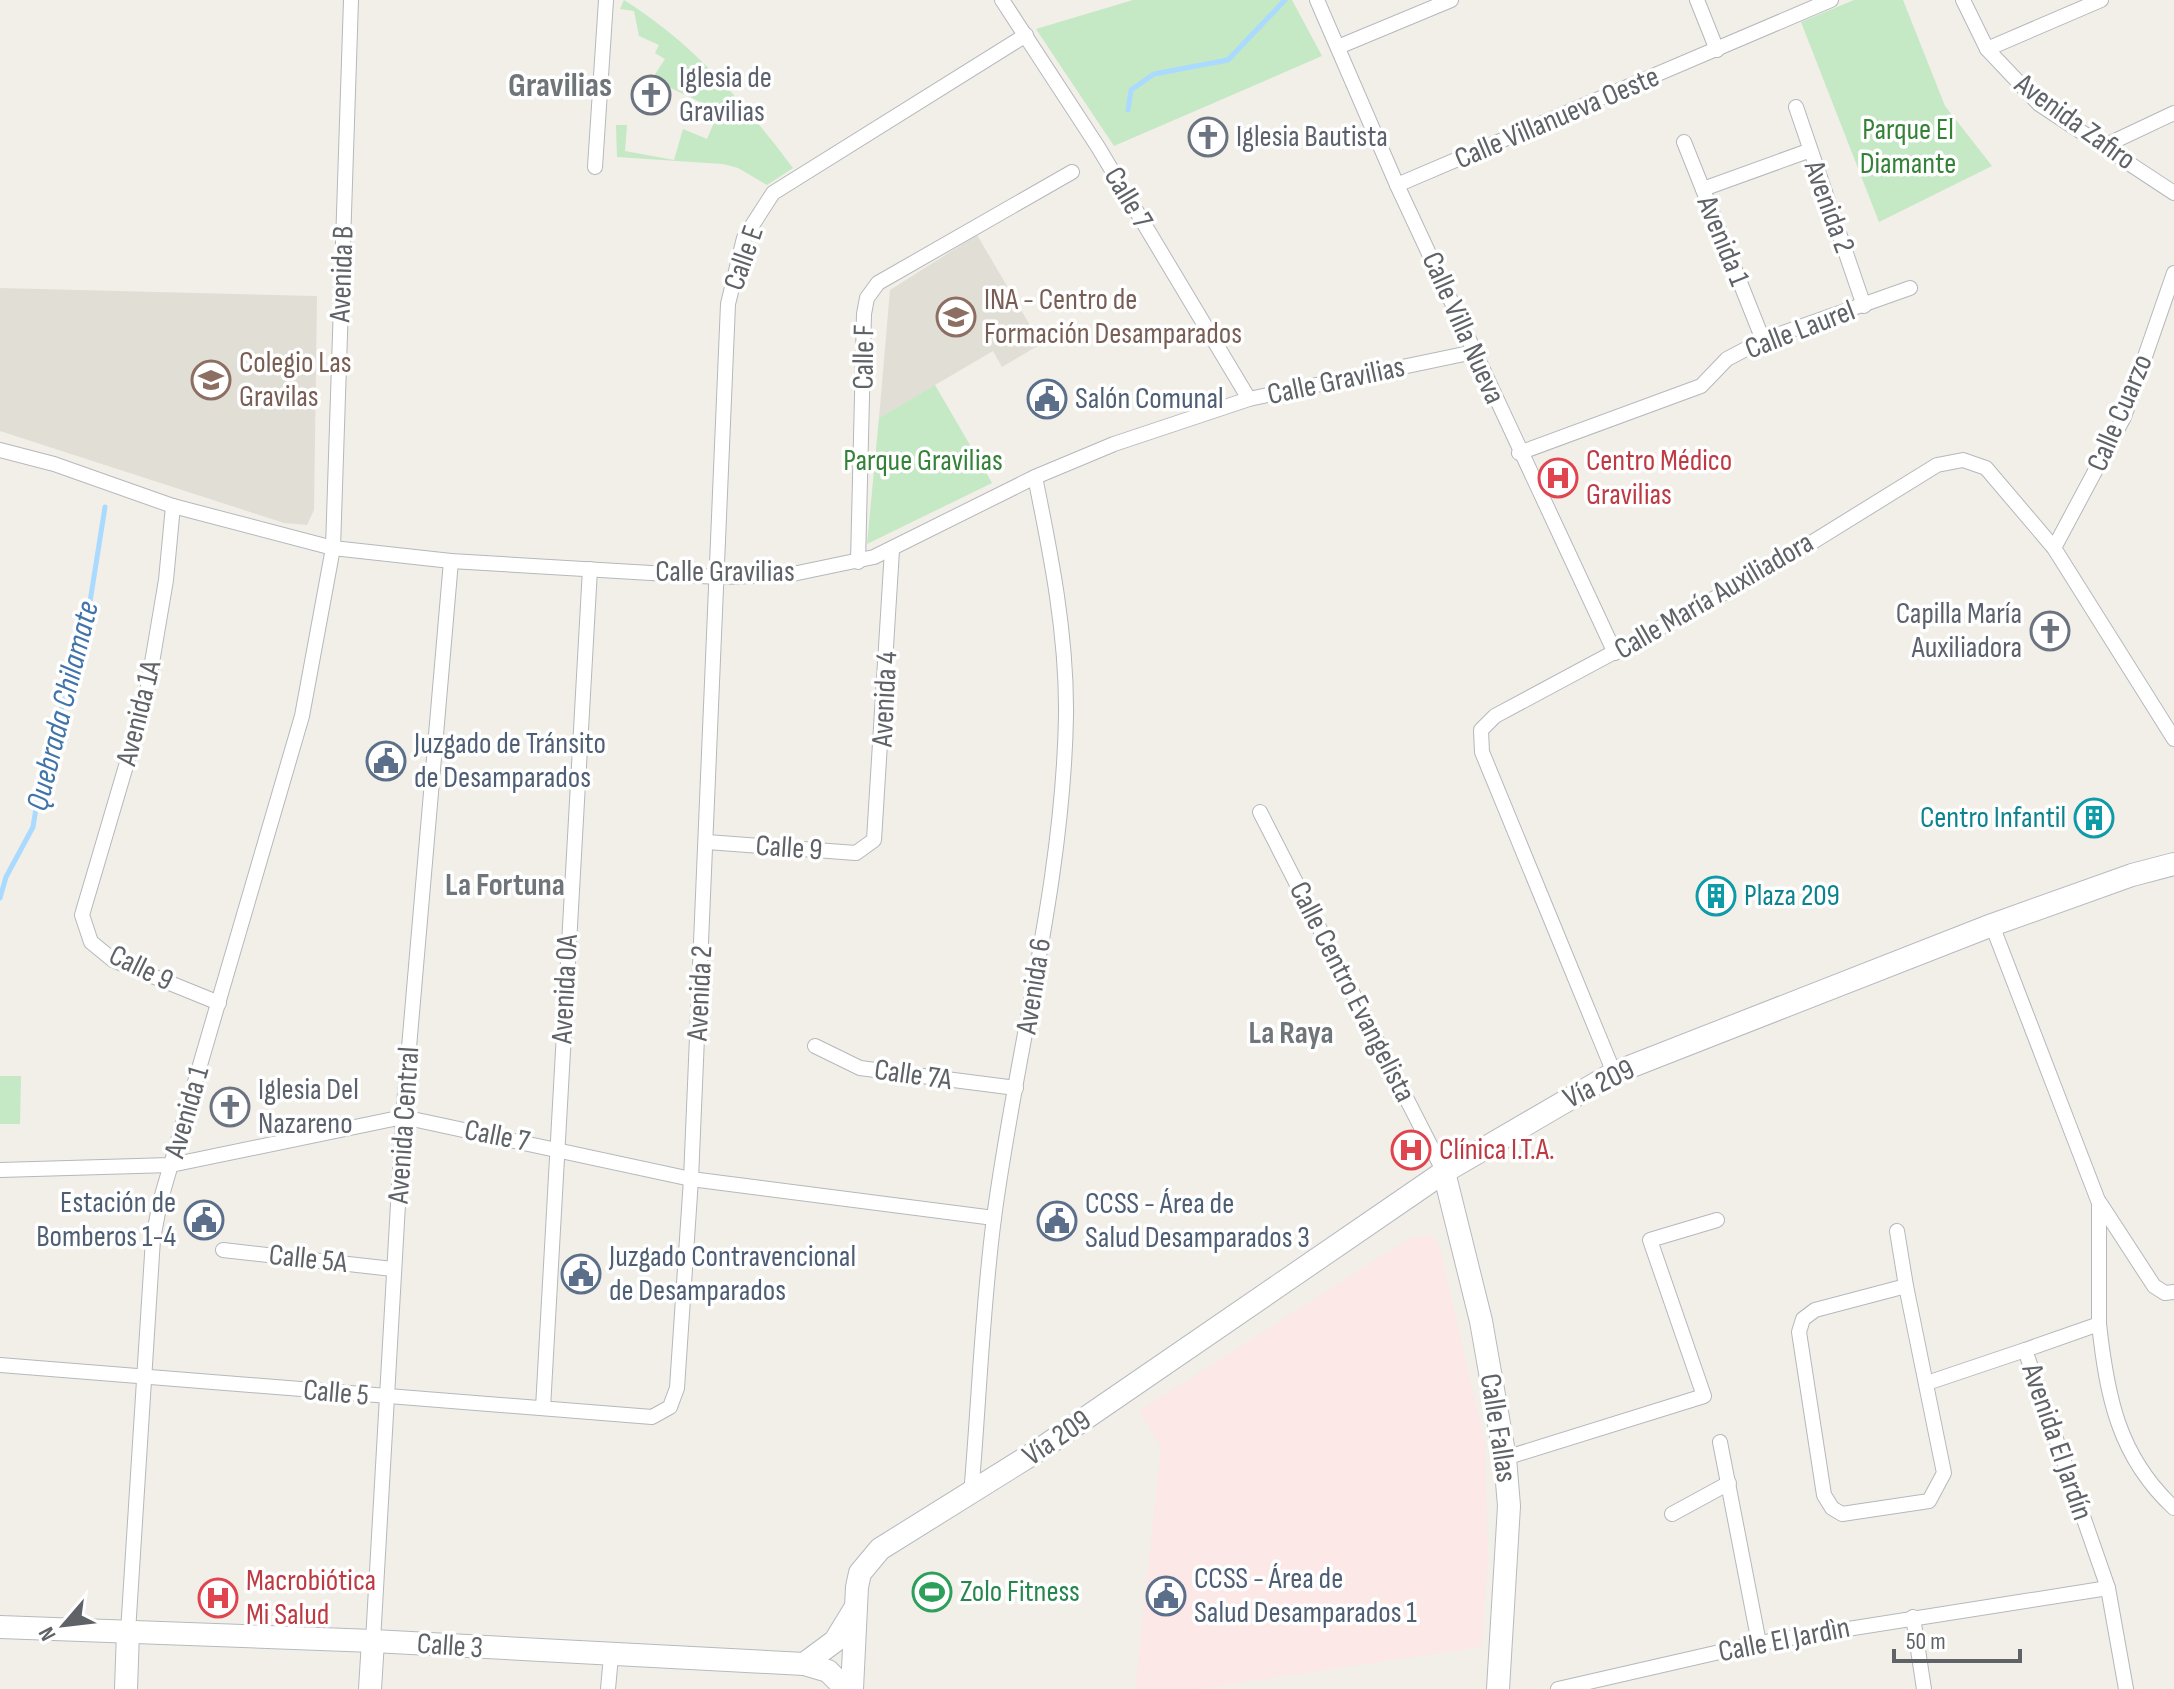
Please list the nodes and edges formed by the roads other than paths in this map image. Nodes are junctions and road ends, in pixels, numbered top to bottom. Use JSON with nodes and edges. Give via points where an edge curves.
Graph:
{"nodes":[{"id":1,"x":351,"y":0,"type":"edge"},
{"id":2,"x":606,"y":0,"type":"edge"},
{"id":3,"x":1002,"y":0,"type":"edge"},
{"id":4,"x":1317,"y":0,"type":"edge"},
{"id":5,"x":1451,"y":0,"type":"edge"},
{"id":6,"x":1697,"y":0,"type":"edge"},
{"id":7,"x":1831,"y":0,"type":"edge"},
{"id":8,"x":1963,"y":0,"type":"edge"},
{"id":9,"x":2101,"y":0,"type":"edge"},
{"id":10,"x":1026,"y":35,"type":"junction"},
{"id":11,"x":1338,"y":47,"type":"junction"},
{"id":12,"x":1987,"y":49,"type":"junction"},
{"id":13,"x":1717,"y":50,"type":"junction"},
{"id":14,"x":1796,"y":107,"type":"dead end"},
{"id":15,"x":2174,"y":113,"type":"edge"},
{"id":16,"x":1684,"y":142,"type":"dead end"},
{"id":17,"x":2104,"y":146,"type":"junction"},
{"id":18,"x":1808,"y":151,"type":"junction"},
{"id":19,"x":595,"y":167,"type":"dead end"},
{"id":20,"x":1072,"y":172,"type":"dead end"},
{"id":21,"x":1397,"y":185,"type":"junction"},
{"id":22,"x":1703,"y":189,"type":"junction"},
{"id":23,"x":2174,"y":193,"type":"edge"},
{"id":24,"x":2174,"y":273,"type":"edge"},
{"id":25,"x":1910,"y":288,"type":"dead end"},
{"id":26,"x":1864,"y":306,"type":"junction"},
{"id":27,"x":1763,"y":340,"type":"junction"},
{"id":28,"x":1474,"y":352,"type":"junction"},
{"id":29,"x":1249,"y":399,"type":"junction"},
{"id":30,"x":0,"y":450,"type":"edge"},
{"id":31,"x":1519,"y":453,"type":"junction"},
{"id":32,"x":1035,"y":477,"type":"junction"},
{"id":33,"x":173,"y":506,"type":"junction"},
{"id":34,"x":333,"y":548,"type":"junction"},
{"id":35,"x":2054,"y":548,"type":"junction"},
{"id":36,"x":892,"y":550,"type":"junction"},
{"id":37,"x":451,"y":561,"type":"junction"},
{"id":38,"x":858,"y":562,"type":"junction"},
{"id":39,"x":590,"y":569,"type":"junction"},
{"id":40,"x":718,"y":577,"type":"junction"},
{"id":41,"x":1615,"y":653,"type":"junction"},
{"id":42,"x":2174,"y":739,"type":"edge"},
{"id":43,"x":1260,"y":812,"type":"dead end"},
{"id":44,"x":707,"y":842,"type":"junction"},
{"id":45,"x":870,"y":846,"type":"joint"},
{"id":46,"x":2174,"y":864,"type":"edge"},
{"id":47,"x":82,"y":915,"type":"joint"},
{"id":48,"x":1992,"y":925,"type":"junction"},
{"id":49,"x":219,"y":1003,"type":"junction"},
{"id":50,"x":815,"y":1046,"type":"dead end"},
{"id":51,"x":1614,"y":1073,"type":"junction"},
{"id":52,"x":1016,"y":1088,"type":"junction"},
{"id":53,"x":403,"y":1117,"type":"junction"},
{"id":54,"x":555,"y":1147,"type":"junction"},
{"id":55,"x":171,"y":1165,"type":"junction"},
{"id":56,"x":0,"y":1170,"type":"edge"},
{"id":57,"x":1444,"y":1172,"type":"junction"},
{"id":58,"x":691,"y":1179,"type":"junction"},
{"id":59,"x":2099,"y":1203,"type":"junction"},
{"id":60,"x":994,"y":1218,"type":"junction"},
{"id":61,"x":1717,"y":1220,"type":"dead end"},
{"id":62,"x":1897,"y":1231,"type":"dead end"},
{"id":63,"x":223,"y":1250,"type":"dead end"},
{"id":64,"x":393,"y":1269,"type":"junction"},
{"id":65,"x":1906,"y":1286,"type":"junction"},
{"id":66,"x":2174,"y":1292,"type":"edge"},
{"id":67,"x":2099,"y":1324,"type":"junction"},
{"id":68,"x":2025,"y":1350,"type":"junction"},
{"id":69,"x":0,"y":1365,"type":"edge"},
{"id":70,"x":145,"y":1378,"type":"junction"},
{"id":71,"x":1927,"y":1383,"type":"junction"},
{"id":72,"x":387,"y":1397,"type":"junction"},
{"id":73,"x":670,"y":1407,"type":"joint"},
{"id":74,"x":543,"y":1408,"type":"junction"},
{"id":75,"x":1720,"y":1442,"type":"dead end"},
{"id":76,"x":1505,"y":1458,"type":"junction"},
{"id":77,"x":1729,"y":1483,"type":"junction"},
{"id":78,"x":971,"y":1495,"type":"junction"},
{"id":79,"x":2174,"y":1508,"type":"edge"},
{"id":80,"x":1672,"y":1514,"type":"dead end"},
{"id":81,"x":2108,"y":1588,"type":"junction"},
{"id":82,"x":856,"y":1606,"type":"junction"},
{"id":83,"x":1913,"y":1617,"type":"junction"},
{"id":84,"x":0,"y":1627,"type":"edge"},
{"id":85,"x":128,"y":1632,"type":"junction"},
{"id":86,"x":373,"y":1641,"type":"junction"},
{"id":87,"x":1759,"y":1643,"type":"junction"},
{"id":88,"x":611,"y":1656,"type":"junction"},
{"id":89,"x":804,"y":1664,"type":"junction"},
{"id":90,"x":126,"y":1689,"type":"edge"},
{"id":91,"x":370,"y":1689,"type":"edge"},
{"id":92,"x":608,"y":1689,"type":"edge"},
{"id":93,"x":849,"y":1689,"type":"edge"},
{"id":94,"x":1498,"y":1689,"type":"edge"},
{"id":95,"x":1558,"y":1689,"type":"edge"},
{"id":96,"x":1924,"y":1689,"type":"edge"},
{"id":97,"x":2126,"y":1689,"type":"edge"}],
"edges":[{"from":1,"to":34,"type":"street","name":"Avenida B"},
{"from":2,"to":19,"type":"street"},
{"from":3,"to":10,"type":"street","name":"Calle 7"},
{"from":4,"to":11,"type":"street","name":"Calle Villa Nueva"},
{"from":5,"to":11,"type":"street"},
{"from":6,"to":13,"type":"street"},
{"from":7,"to":13,"type":"street","name":"Calle Villanueva Oeste"},
{"from":8,"to":12,"type":"street","name":"Avenida Zafiro"},
{"from":9,"to":12,"type":"street"},
{"from":10,"to":29,"type":"street","name":"Calle 7"},
{"from":10,"to":40,"type":"street","name":"Calle E","via":[[784,185],[744,238],[728,304]]},
{"from":11,"to":21,"type":"street","name":"Calle Villa Nueva"},
{"from":12,"to":17,"type":"street","name":"Avenida Zafiro","via":[[2039,104]]},
{"from":13,"to":21,"type":"street","name":"Calle Villanueva Oeste"},
{"from":14,"to":18,"type":"street","name":"Avenida 2"},
{"from":15,"to":17,"type":"street"},
{"from":16,"to":22,"type":"street","name":"Avenida 1"},
{"from":17,"to":23,"type":"street","name":"Avenida Zafiro"},
{"from":18,"to":22,"type":"street"},
{"from":18,"to":26,"type":"street","name":"Avenida 2"},
{"from":20,"to":38,"type":"street","name":"Calle F","via":[[878,283],[867,298]]},
{"from":21,"to":28,"type":"street","name":"Calle Villa Nueva"},
{"from":22,"to":27,"type":"street","name":"Avenida 1"},
{"from":24,"to":35,"type":"street","name":"Calle Cuarzo","via":[[2124,417]]},
{"from":25,"to":26,"type":"street","name":"Calle Laurel"},
{"from":26,"to":27,"type":"street","name":"Calle Laurel"},
{"from":27,"to":31,"type":"street","name":"Calle Laurel","via":[[1727,359],[1701,386]]},
{"from":28,"to":29,"type":"street","name":"Calle Gravilias"},
{"from":28,"to":31,"type":"street","name":"Calle Villa Nueva"},
{"from":29,"to":32,"type":"street","name":"Calle Gravilias"},
{"from":30,"to":33,"type":"street","name":"Calle Gravilias"},
{"from":31,"to":41,"type":"street","name":"Calle Villa Nueva"},
{"from":32,"to":36,"type":"street","name":"Calle Gravilias"},
{"from":32,"to":52,"type":"street","name":"Avenida 6","via":[[1052,561],[1066,715],[1059,815]]},
{"from":33,"to":34,"type":"street","name":"Calle Gravilias"},
{"from":33,"to":47,"type":"street","name":"Avenida 1A","via":[[146,698]]},
{"from":34,"to":37,"type":"street","name":"Calle Gravilias"},
{"from":34,"to":49,"type":"street","name":"Avenida 1","via":[[302,716]]},
{"from":35,"to":41,"type":"street","name":"Calle María Auxiliadora","via":[[1986,468],[1963,460],[1937,465],[1769,569]]},
{"from":35,"to":42,"type":"street","name":"Calle María Auxiliadora"},
{"from":36,"to":38,"type":"street","name":"Calle Gravilias"},
{"from":36,"to":45,"type":"street","name":"Avenida 4","via":[[878,833]]},
{"from":37,"to":39,"type":"street","name":"Calle Gravilias"},
{"from":37,"to":53,"type":"street","name":"Avenida Central"},
{"from":38,"to":40,"type":"street","name":"Calle Gravilias","via":[[788,575]]},
{"from":39,"to":40,"type":"street","name":"Calle Gravilias"},
{"from":39,"to":54,"type":"street","name":"Avenida 0A"},
{"from":40,"to":44,"type":"street","name":"Avenida 2"},
{"from":41,"to":51,"type":"street","name":"Calle María Auxiliadora","via":[[1495,716],[1481,730],[1482,752]]},
{"from":43,"to":57,"type":"street","name":"Calle Centro Evangelista"},
{"from":44,"to":45,"type":"street","name":"Calle 9","via":[[856,853]]},
{"from":44,"to":58,"type":"street","name":"Avenida 2"},
{"from":46,"to":48,"type":"main road","name":"Vía 209"},
{"from":47,"to":49,"type":"street","name":"Calle 9","via":[[91,942],[113,960]]},
{"from":48,"to":51,"type":"main road","name":"Vía 209"},
{"from":48,"to":59,"type":"street"},
{"from":49,"to":55,"type":"street","name":"Avenida 1"},
{"from":50,"to":52,"type":"street","name":"Calle 7A","via":[[860,1068]]},
{"from":51,"to":57,"type":"main road","name":"Vía 209"},
{"from":52,"to":60,"type":"street","name":"Avenida 6"},
{"from":53,"to":54,"type":"street","name":"Calle 7"},
{"from":53,"to":55,"type":"street","name":"Calle 7"},
{"from":53,"to":64,"type":"street","name":"Avenida Central"},
{"from":54,"to":58,"type":"street","name":"Calle 7"},
{"from":54,"to":74,"type":"street","name":"Avenida 0A"},
{"from":55,"to":56,"type":"street","name":"Calle 7"},
{"from":55,"to":70,"type":"street","name":"Avenida 1","via":[[153,1239]]},
{"from":57,"to":76,"type":"main road","name":"Calle Fallas","via":[[1481,1321]]},
{"from":57,"to":78,"type":"main road","name":"Vía 209"},
{"from":58,"to":60,"type":"street","name":"Calle 7"},
{"from":58,"to":73,"type":"street","name":"Avenida 2","via":[[677,1388]]},
{"from":59,"to":66,"type":"street","via":[[2154,1286]]},
{"from":59,"to":67,"type":"street"},
{"from":60,"to":78,"type":"street","name":"Avenida 6"},
{"from":61,"to":76,"type":"street","via":[[1650,1240],[1704,1396]]},
{"from":62,"to":65,"type":"street"},
{"from":63,"to":64,"type":"street","name":"Calle 5A"},
{"from":64,"to":72,"type":"street","name":"Avenida Central"},
{"from":65,"to":71,"type":"street"},
{"from":65,"to":71,"type":"street","via":[[1815,1310],[1803,1319],[1799,1332],[1824,1495],[1832,1508],[1842,1514],[1929,1501],[1944,1473]]},
{"from":67,"to":68,"type":"street","name":"Avenida El Jardín"},
{"from":67,"to":79,"type":"street","via":[[2112,1413],[2135,1460]]},
{"from":68,"to":71,"type":"street"},
{"from":68,"to":81,"type":"street","name":"Avenida El Jardín"},
{"from":69,"to":70,"type":"street","name":"Calle 5"},
{"from":70,"to":72,"type":"street","name":"Calle 5"},
{"from":70,"to":85,"type":"street","name":"Avenida 1"},
{"from":72,"to":74,"type":"street","name":"Calle 5"},
{"from":72,"to":86,"type":"street","name":"Avenida Central"},
{"from":73,"to":74,"type":"street","name":"Calle 5","via":[[652,1417]]},
{"from":75,"to":77,"type":"street"},
{"from":76,"to":94,"type":"main road","name":"Calle Fallas","via":[[1509,1506]]},
{"from":77,"to":80,"type":"street"},
{"from":77,"to":87,"type":"street"},
{"from":78,"to":82,"type":"main road","name":"Vía 209","via":[[880,1549],[860,1573]]},
{"from":81,"to":83,"type":"street","name":"Calle El Jardìn"},
{"from":81,"to":97,"type":"street","name":"Avenida El Jardín"},
{"from":82,"to":89,"type":"main road","via":[[835,1641]]},
{"from":82,"to":93,"type":"main road"},
{"from":83,"to":87,"type":"street","name":"Calle El Jardìn"},
{"from":83,"to":96,"type":"street"},
{"from":84,"to":85,"type":"main road","name":"Calle 3"},
{"from":85,"to":86,"type":"main road","name":"Calle 3"},
{"from":85,"to":90,"type":"main road","name":"Avenida 1"},
{"from":86,"to":88,"type":"main road","name":"Calle 3"},
{"from":86,"to":91,"type":"main road","name":"Avenida Central"},
{"from":87,"to":95,"type":"street","name":"Calle El Jardìn"},
{"from":88,"to":89,"type":"main road","name":"Calle 3"},
{"from":88,"to":92,"type":"street"},
{"from":89,"to":93,"type":"main road","via":[[828,1671]]}]}
